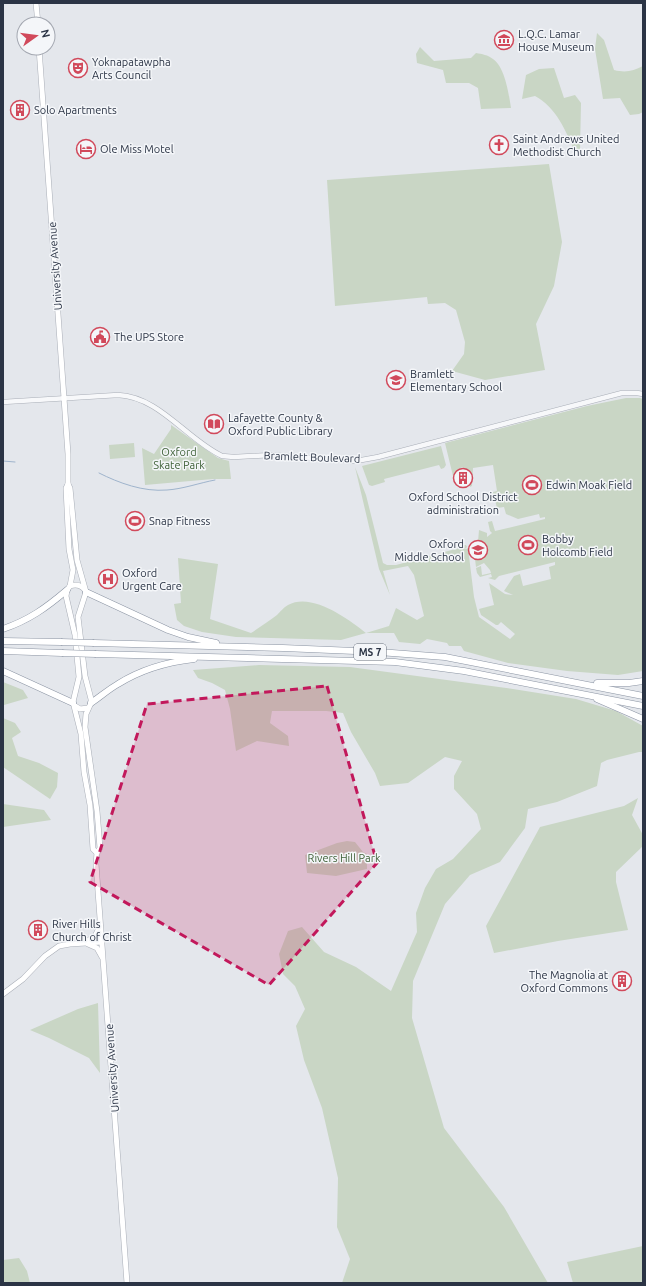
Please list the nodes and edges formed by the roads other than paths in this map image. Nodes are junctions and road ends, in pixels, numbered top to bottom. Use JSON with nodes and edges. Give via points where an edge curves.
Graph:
{"nodes":[{"id":1,"x":36,"y":3,"type":"edge"},
{"id":2,"x":37,"y":16,"type":"edge"},
{"id":3,"x":40,"y":56,"type":"edge"},
{"id":4,"x":643,"y":394,"type":"edge"},
{"id":5,"x":64,"y":399,"type":"junction"},
{"id":6,"x":3,"y":402,"type":"edge"},
{"id":7,"x":68,"y":484,"type":"junction"},
{"id":8,"x":68,"y":588,"type":"junction"},
{"id":9,"x":86,"y":591,"type":"junction"},
{"id":10,"x":3,"y":629,"type":"edge"},
{"id":11,"x":3,"y":641,"type":"edge"},
{"id":12,"x":233,"y":646,"type":"junction"},
{"id":13,"x":3,"y":651,"type":"edge"},
{"id":14,"x":217,"y":657,"type":"junction"},
{"id":15,"x":3,"y":671,"type":"edge"},
{"id":16,"x":643,"y":681,"type":"edge"},
{"id":17,"x":577,"y":682,"type":"junction"},
{"id":18,"x":580,"y":693,"type":"junction"},
{"id":19,"x":643,"y":696,"type":"edge"},
{"id":20,"x":74,"y":704,"type":"junction"},
{"id":21,"x":89,"y":706,"type":"junction"},
{"id":22,"x":643,"y":706,"type":"edge"},
{"id":23,"x":643,"y":719,"type":"edge"},
{"id":24,"x":96,"y":853,"type":"junction"},
{"id":25,"x":101,"y":925,"type":"junction"},
{"id":26,"x":85,"y":942,"type":"junction"},
{"id":27,"x":102,"y":942,"type":"junction"},
{"id":28,"x":103,"y":960,"type":"junction"},
{"id":29,"x":3,"y":994,"type":"edge"},
{"id":30,"x":127,"y":1283,"type":"edge"}],
"edges":[{"from":1,"to":2,"type":"main road"},
{"from":3,"to":5,"type":"main road","name":"University Avenue"},
{"from":4,"to":5,"type":"street","name":"Bramlett Boulevard","via":[[622,393],[356,461],[271,455],[222,456],[138,398],[118,395]]},
{"from":5,"to":6,"type":"street","name":"Bramlett Boulevard"},
{"from":5,"to":7,"type":"main road","name":"University Avenue"},
{"from":7,"to":8,"type":"main road","name":"University Avenue","via":[[66,515],[73,570]]},
{"from":7,"to":9,"type":"main road","name":"University Avenue","via":[[77,560]]},
{"from":8,"to":9,"type":"main road","via":[[73,585],[82,586]]},
{"from":8,"to":10,"type":"highway","via":[[38,613]]},
{"from":8,"to":20,"type":"main road","name":"University Avenue","via":[[67,605],[75,635],[79,677]]},
{"from":9,"to":12,"type":"highway","via":[[188,638]]},
{"from":9,"to":21,"type":"main road","name":"University Avenue","via":[[78,617],[85,676],[90,694]]},
{"from":11,"to":12,"type":"highway","number":"MS 7","bridge":true},
{"from":12,"to":17,"type":"highway","number":"MS 7","via":[[444,657]]},
{"from":13,"to":14,"type":"highway","number":"MS 7","bridge":true},
{"from":14,"to":18,"type":"highway","number":"MS 7","via":[[409,663]]},
{"from":14,"to":21,"type":"highway","via":[[151,668],[118,684]]},
{"from":15,"to":20,"type":"highway"},
{"from":16,"to":17,"type":"highway","via":[[613,684]]},
{"from":17,"to":19,"type":"highway","number":"MS 7"},
{"from":18,"to":22,"type":"highway","number":"MS 7"},
{"from":18,"to":23,"type":"highway"},
{"from":20,"to":21,"type":"main road","via":[[80,709]]},
{"from":20,"to":24,"type":"main road","name":"University Avenue","via":[[81,734],[93,848]]},
{"from":21,"to":24,"type":"main road","name":"University Avenue","via":[[85,727],[97,811],[100,848]]},
{"from":24,"to":25,"type":"main road","name":"University Avenue"},
{"from":25,"to":26,"type":"main road","via":[[95,936]]},
{"from":25,"to":27,"type":"main road","name":"University Avenue"},
{"from":26,"to":27,"type":"main road"},
{"from":26,"to":28,"type":"main road","via":[[97,948]]},
{"from":26,"to":29,"type":"main road","via":[[59,946],[51,950],[23,979]]},
{"from":27,"to":28,"type":"main road","name":"University Avenue"},
{"from":28,"to":30,"type":"main road","name":"University Avenue"}]}
